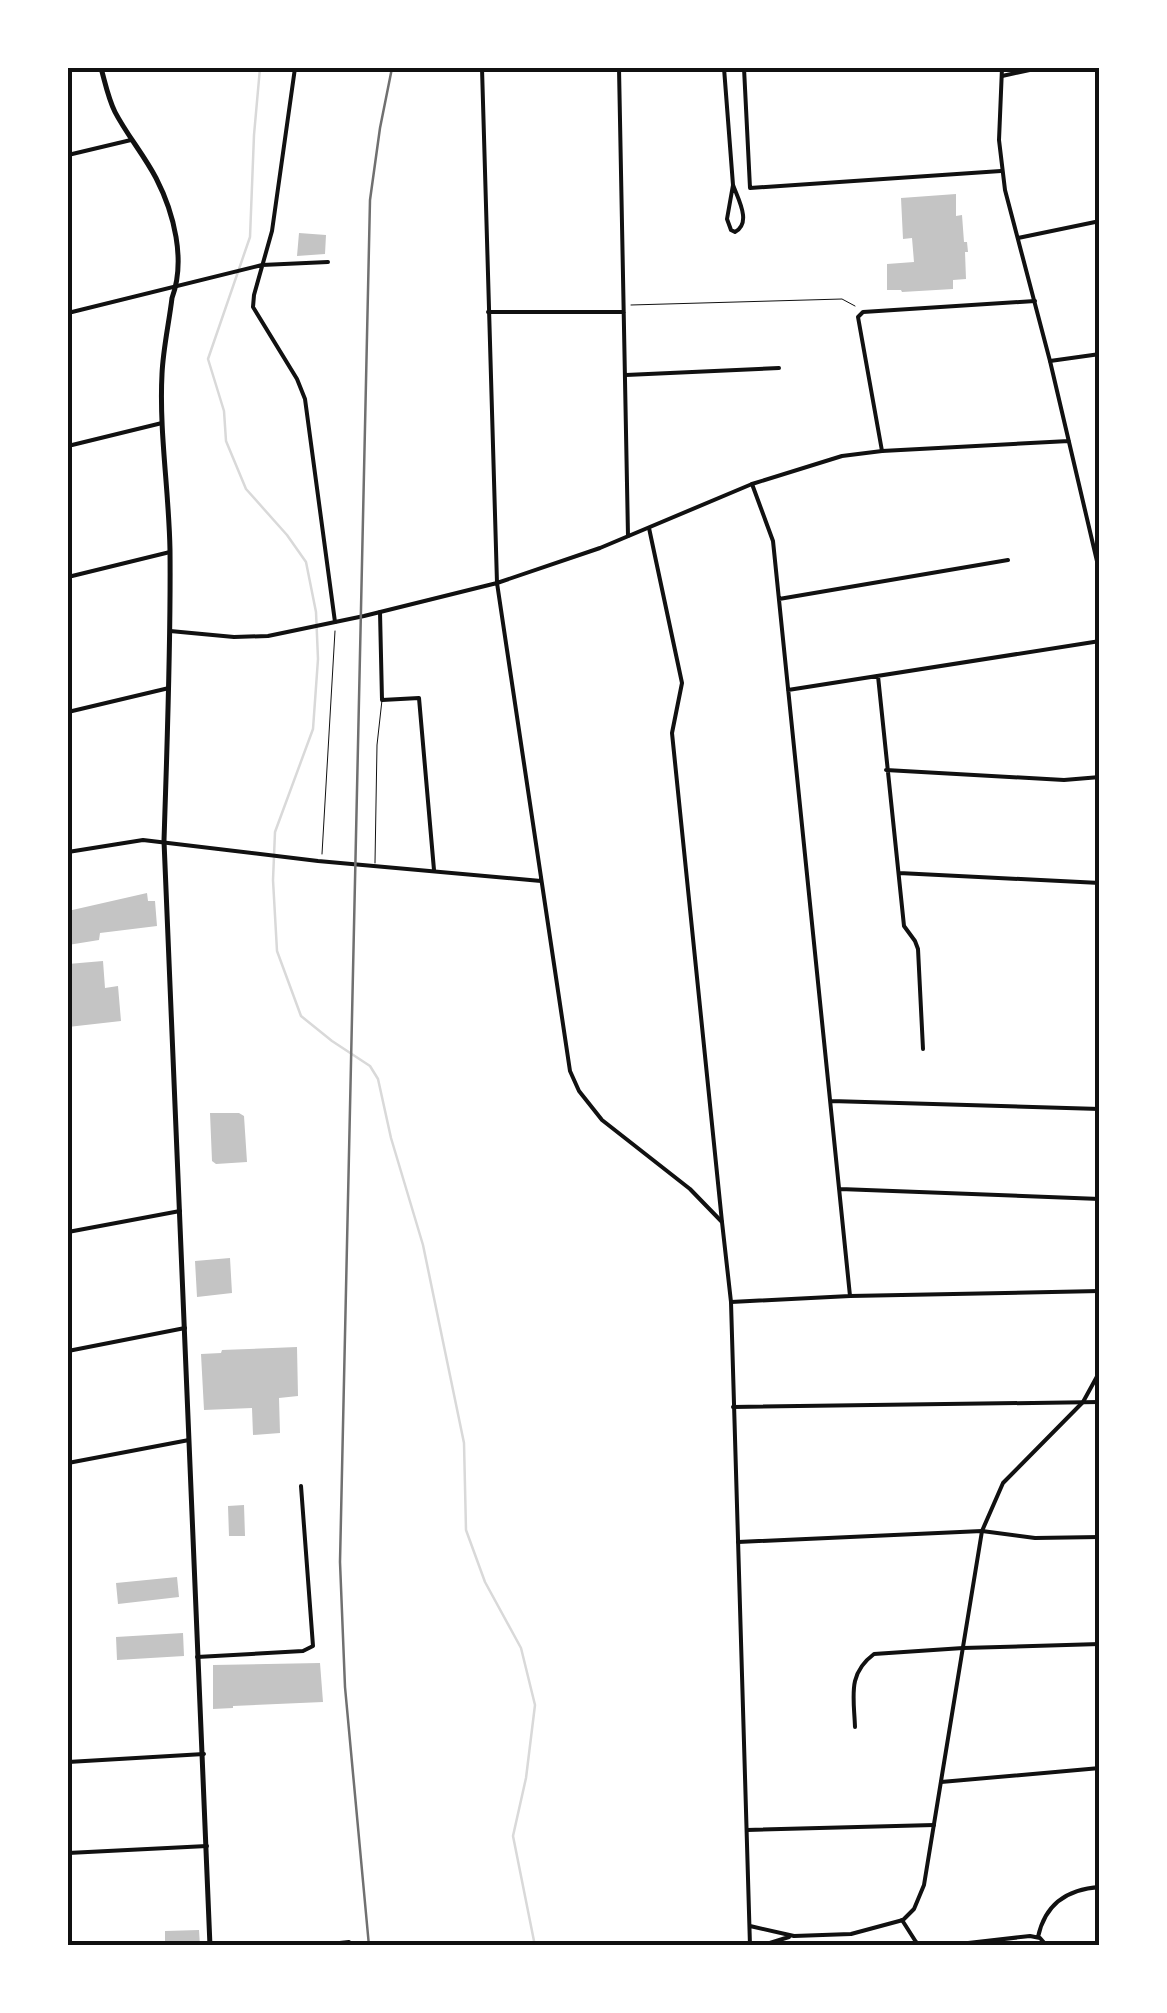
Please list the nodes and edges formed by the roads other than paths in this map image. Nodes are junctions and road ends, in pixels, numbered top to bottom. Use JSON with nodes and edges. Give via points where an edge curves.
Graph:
{"nodes":[{"id":1,"x":101,"y":68,"type":"edge"},
{"id":2,"x":295,"y":68,"type":"edge"},
{"id":3,"x":482,"y":68,"type":"edge"},
{"id":4,"x":620,"y":68,"type":"edge"},
{"id":5,"x":724,"y":68,"type":"edge"},
{"id":6,"x":744,"y":68,"type":"edge"},
{"id":7,"x":1002,"y":68,"type":"edge"},
{"id":8,"x":1039,"y":68,"type":"edge"},
{"id":9,"x":1002,"y":76,"type":"junction"},
{"id":10,"x":131,"y":140,"type":"junction"},
{"id":11,"x":68,"y":155,"type":"edge"},
{"id":12,"x":1001,"y":171,"type":"junction"},
{"id":13,"x":732,"y":185,"type":"junction"},
{"id":14,"x":1100,"y":221,"type":"edge"},
{"id":15,"x":1018,"y":238,"type":"junction"},
{"id":16,"x":328,"y":262,"type":"dead end"},
{"id":17,"x":262,"y":265,"type":"junction"},
{"id":18,"x":176,"y":286,"type":"junction"},
{"id":19,"x":1035,"y":301,"type":"junction"},
{"id":20,"x":488,"y":312,"type":"junction"},
{"id":21,"x":624,"y":312,"type":"junction"},
{"id":22,"x":68,"y":313,"type":"edge"},
{"id":23,"x":1100,"y":354,"type":"edge"},
{"id":24,"x":1050,"y":361,"type":"junction"},
{"id":25,"x":778,"y":368,"type":"dead end"},
{"id":26,"x":626,"y":376,"type":"junction"},
{"id":27,"x":162,"y":422,"type":"junction"},
{"id":28,"x":1069,"y":441,"type":"junction"},
{"id":29,"x":68,"y":446,"type":"edge"},
{"id":30,"x":882,"y":450,"type":"junction"},
{"id":31,"x":752,"y":484,"type":"junction"},
{"id":32,"x":649,"y":528,"type":"junction"},
{"id":33,"x":628,"y":536,"type":"junction"},
{"id":34,"x":170,"y":552,"type":"junction"},
{"id":35,"x":1008,"y":560,"type":"dead end"},
{"id":36,"x":1100,"y":574,"type":"edge"},
{"id":37,"x":68,"y":577,"type":"edge"},
{"id":38,"x":497,"y":583,"type":"junction"},
{"id":39,"x":779,"y":600,"type":"junction"},
{"id":40,"x":380,"y":612,"type":"junction"},
{"id":41,"x":335,"y":622,"type":"junction"},
{"id":42,"x":170,"y":631,"type":"junction"},
{"id":43,"x":1100,"y":640,"type":"edge"},
{"id":44,"x":878,"y":676,"type":"junction"},
{"id":45,"x":169,"y":688,"type":"junction"},
{"id":46,"x":788,"y":690,"type":"junction"},
{"id":47,"x":382,"y":700,"type":"junction"},
{"id":48,"x":68,"y":712,"type":"edge"},
{"id":49,"x":886,"y":770,"type":"junction"},
{"id":50,"x":1100,"y":777,"type":"edge"},
{"id":51,"x":164,"y":841,"type":"junction"},
{"id":52,"x":68,"y":852,"type":"edge"},
{"id":53,"x":376,"y":867,"type":"junction"},
{"id":54,"x":434,"y":870,"type":"junction"},
{"id":55,"x":899,"y":873,"type":"junction"},
{"id":56,"x":541,"y":882,"type":"junction"},
{"id":57,"x":1100,"y":884,"type":"edge"},
{"id":58,"x":924,"y":1049,"type":"dead end"},
{"id":59,"x":831,"y":1101,"type":"junction"},
{"id":60,"x":1100,"y":1110,"type":"edge"},
{"id":61,"x":840,"y":1188,"type":"junction"},
{"id":62,"x":1100,"y":1198,"type":"edge"},
{"id":63,"x":180,"y":1212,"type":"junction"},
{"id":64,"x":722,"y":1222,"type":"junction"},
{"id":65,"x":68,"y":1232,"type":"edge"},
{"id":66,"x":1100,"y":1291,"type":"edge"},
{"id":67,"x":850,"y":1296,"type":"junction"},
{"id":68,"x":732,"y":1302,"type":"junction"},
{"id":69,"x":185,"y":1328,"type":"junction"},
{"id":70,"x":68,"y":1351,"type":"edge"},
{"id":71,"x":1100,"y":1371,"type":"edge"},
{"id":72,"x":1083,"y":1402,"type":"junction"},
{"id":73,"x":1100,"y":1402,"type":"edge"},
{"id":74,"x":733,"y":1407,"type":"junction"},
{"id":75,"x":189,"y":1440,"type":"junction"},
{"id":76,"x":68,"y":1463,"type":"edge"},
{"id":77,"x":302,"y":1486,"type":"dead end"},
{"id":78,"x":982,"y":1531,"type":"junction"},
{"id":79,"x":1100,"y":1536,"type":"edge"},
{"id":80,"x":738,"y":1542,"type":"junction"},
{"id":81,"x":1100,"y":1644,"type":"edge"},
{"id":82,"x":963,"y":1648,"type":"junction"},
{"id":83,"x":196,"y":1657,"type":"junction"},
{"id":84,"x":854,"y":1727,"type":"dead end"},
{"id":85,"x":204,"y":1754,"type":"junction"},
{"id":86,"x":68,"y":1762,"type":"edge"},
{"id":87,"x":1100,"y":1768,"type":"edge"},
{"id":88,"x":941,"y":1782,"type":"junction"},
{"id":89,"x":934,"y":1825,"type":"junction"},
{"id":90,"x":747,"y":1830,"type":"junction"},
{"id":91,"x":208,"y":1846,"type":"junction"},
{"id":92,"x":68,"y":1853,"type":"edge"},
{"id":93,"x":1100,"y":1887,"type":"edge"},
{"id":94,"x":902,"y":1920,"type":"junction"},
{"id":95,"x":750,"y":1926,"type":"junction"},
{"id":96,"x":794,"y":1936,"type":"junction"},
{"id":97,"x":822,"y":1936,"type":"junction"},
{"id":98,"x":1038,"y":1937,"type":"junction"},
{"id":99,"x":349,"y":1942,"type":"dead end"},
{"id":100,"x":210,"y":1946,"type":"edge"},
{"id":101,"x":311,"y":1946,"type":"edge"},
{"id":102,"x":750,"y":1946,"type":"edge"},
{"id":103,"x":760,"y":1946,"type":"edge"},
{"id":104,"x":822,"y":1946,"type":"edge"},
{"id":105,"x":922,"y":1946,"type":"edge"},
{"id":106,"x":942,"y":1946,"type":"edge"},
{"id":107,"x":1047,"y":1946,"type":"edge"}],
"edges":[{"from":1,"to":10,"type":"main road"},
{"from":2,"to":17,"type":"street"},
{"from":3,"to":20,"type":"street"},
{"from":4,"to":21,"type":"street"},
{"from":5,"to":13,"type":"street"},
{"from":6,"to":12,"type":"street","via":[[750,188]]},
{"from":7,"to":9,"type":"street"},
{"from":8,"to":9,"type":"street"},
{"from":9,"to":12,"type":"street"},
{"from":10,"to":11,"type":"street"},
{"from":10,"to":18,"type":"main road","via":[[168,206],[177,244]]},
{"from":12,"to":15,"type":"street"},
{"from":13,"to":13,"type":"street","via":[[727,219],[735,232],[744,226]]},
{"from":14,"to":15,"type":"street"},
{"from":15,"to":19,"type":"street"},
{"from":16,"to":17,"type":"street"},
{"from":17,"to":18,"type":"street"},
{"from":17,"to":41,"type":"street","via":[[253,307],[305,399]]},
{"from":18,"to":22,"type":"street"},
{"from":18,"to":27,"type":"main road","via":[[162,372]]},
{"from":19,"to":24,"type":"street"},
{"from":19,"to":30,"type":"street","via":[[863,312],[858,318]]},
{"from":20,"to":21,"type":"street"},
{"from":20,"to":38,"type":"street"},
{"from":21,"to":26,"type":"street"},
{"from":23,"to":24,"type":"street"},
{"from":24,"to":28,"type":"street"},
{"from":25,"to":26,"type":"street"},
{"from":26,"to":33,"type":"street"},
{"from":27,"to":29,"type":"street"},
{"from":27,"to":34,"type":"main road"},
{"from":28,"to":30,"type":"street"},
{"from":28,"to":36,"type":"street"},
{"from":30,"to":31,"type":"street"},
{"from":31,"to":32,"type":"street"},
{"from":31,"to":39,"type":"street","via":[[773,541]]},
{"from":32,"to":33,"type":"street"},
{"from":32,"to":64,"type":"street","via":[[682,684],[672,732]]},
{"from":33,"to":38,"type":"street"},
{"from":34,"to":37,"type":"street"},
{"from":34,"to":42,"type":"main road"},
{"from":35,"to":39,"type":"street"},
{"from":38,"to":40,"type":"street"},
{"from":38,"to":56,"type":"street"},
{"from":39,"to":46,"type":"street"},
{"from":40,"to":41,"type":"street"},
{"from":40,"to":47,"type":"street"},
{"from":41,"to":42,"type":"street","via":[[260,637]]},
{"from":42,"to":45,"type":"main road"},
{"from":43,"to":44,"type":"street"},
{"from":44,"to":46,"type":"street"},
{"from":44,"to":49,"type":"street"},
{"from":45,"to":48,"type":"street"},
{"from":45,"to":51,"type":"main road"},
{"from":46,"to":59,"type":"street"},
{"from":47,"to":53,"type":"lane"},
{"from":47,"to":54,"type":"street","via":[[419,698]]},
{"from":49,"to":50,"type":"street"},
{"from":49,"to":55,"type":"street"},
{"from":51,"to":52,"type":"street"},
{"from":51,"to":53,"type":"street"},
{"from":51,"to":63,"type":"main road"},
{"from":53,"to":54,"type":"street"},
{"from":54,"to":56,"type":"street"},
{"from":55,"to":57,"type":"street"},
{"from":55,"to":58,"type":"street","via":[[904,926],[918,949]]},
{"from":56,"to":64,"type":"street","via":[[578,1091],[602,1120]]},
{"from":59,"to":60,"type":"street"},
{"from":59,"to":61,"type":"street"},
{"from":61,"to":62,"type":"street"},
{"from":61,"to":67,"type":"street"},
{"from":63,"to":65,"type":"street"},
{"from":63,"to":69,"type":"main road"},
{"from":64,"to":68,"type":"street"},
{"from":66,"to":67,"type":"street"},
{"from":67,"to":68,"type":"street"},
{"from":68,"to":74,"type":"street"},
{"from":69,"to":70,"type":"street"},
{"from":69,"to":75,"type":"main road"},
{"from":71,"to":72,"type":"street"},
{"from":72,"to":73,"type":"street"},
{"from":72,"to":74,"type":"street"},
{"from":72,"to":78,"type":"street","via":[[1003,1484]]},
{"from":74,"to":80,"type":"street"},
{"from":75,"to":76,"type":"street"},
{"from":75,"to":83,"type":"main road"},
{"from":77,"to":83,"type":"street","via":[[314,1646]]},
{"from":78,"to":79,"type":"street"},
{"from":78,"to":80,"type":"street"},
{"from":78,"to":82,"type":"street"},
{"from":80,"to":90,"type":"street"},
{"from":81,"to":82,"type":"street"},
{"from":82,"to":84,"type":"street","via":[[874,1654],[856,1674]]},
{"from":82,"to":88,"type":"street"},
{"from":83,"to":85,"type":"main road"},
{"from":85,"to":86,"type":"street"},
{"from":85,"to":91,"type":"main road"},
{"from":87,"to":88,"type":"street"},
{"from":88,"to":89,"type":"street"},
{"from":89,"to":90,"type":"street"},
{"from":89,"to":94,"type":"street","via":[[920,1898]]},
{"from":90,"to":95,"type":"street"},
{"from":91,"to":92,"type":"street"},
{"from":91,"to":100,"type":"main road"},
{"from":93,"to":98,"type":"street","via":[[1056,1902]]},
{"from":94,"to":97,"type":"street"},
{"from":94,"to":105,"type":"street"},
{"from":95,"to":96,"type":"street"},
{"from":95,"to":102,"type":"street"},
{"from":96,"to":97,"type":"street"},
{"from":96,"to":103,"type":"street"},
{"from":97,"to":104,"type":"street"},
{"from":98,"to":106,"type":"street"},
{"from":98,"to":107,"type":"street"},
{"from":99,"to":101,"type":"street"}]}
